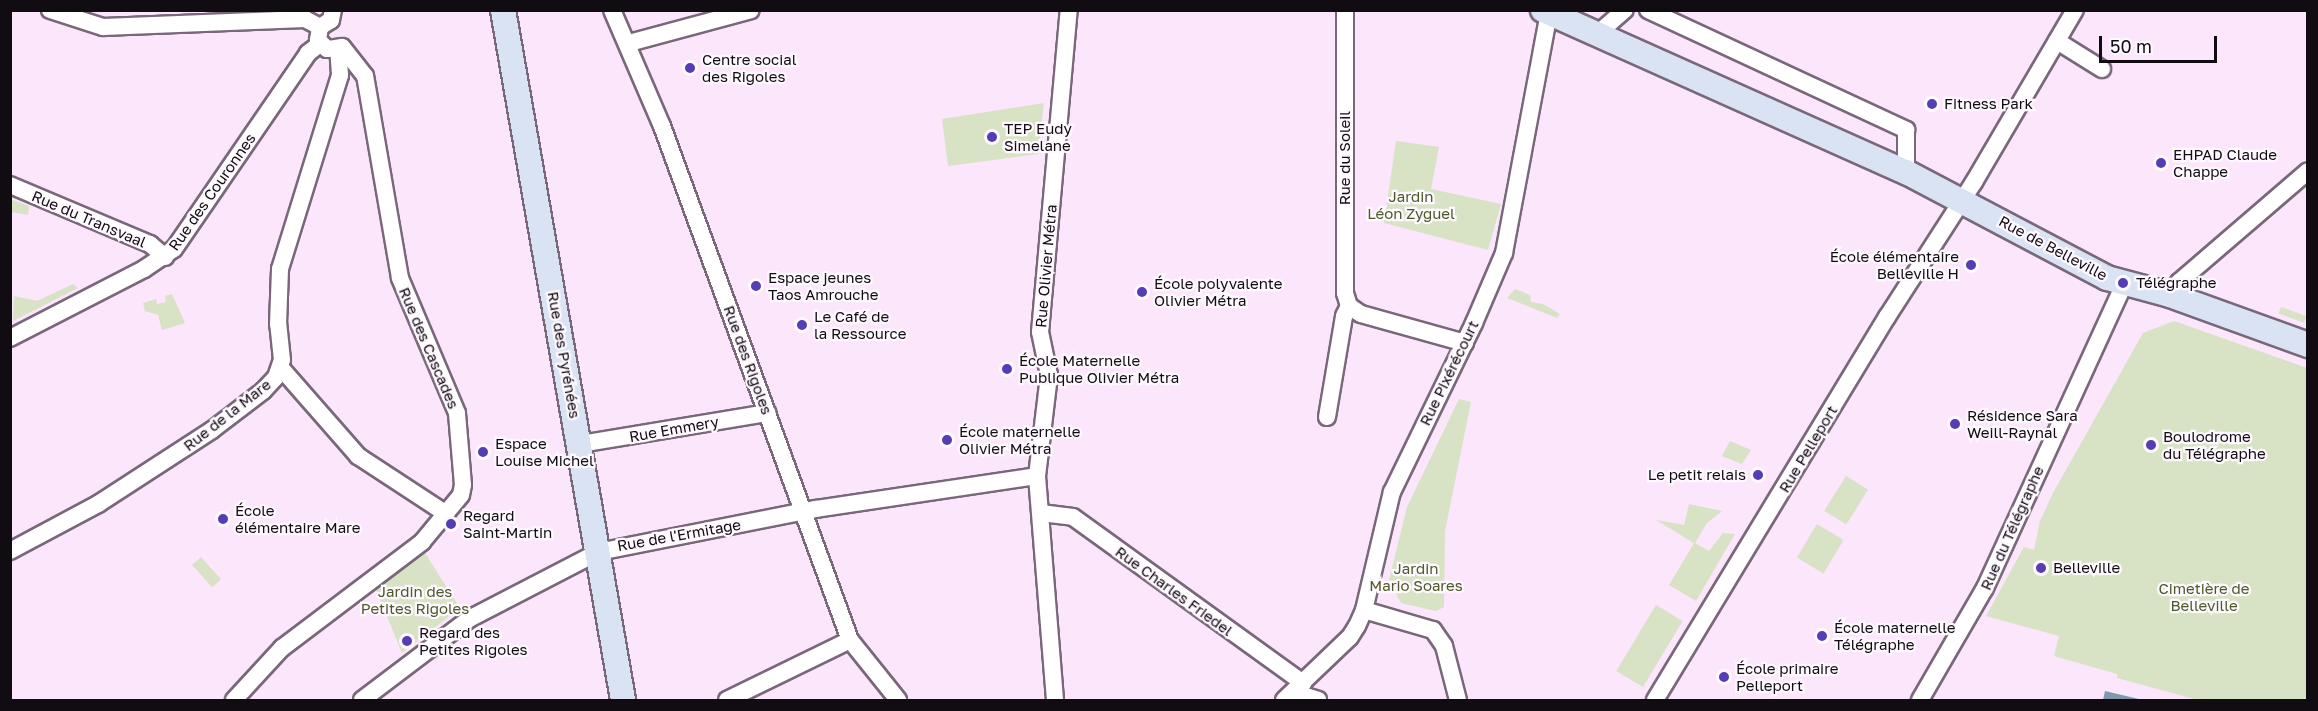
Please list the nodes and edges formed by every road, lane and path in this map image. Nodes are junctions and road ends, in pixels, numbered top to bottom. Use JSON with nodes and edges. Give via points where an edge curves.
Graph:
{"nodes":[{"id":1,"x":50,"y":10,"type":"edge"},
{"id":2,"x":502,"y":10,"type":"edge"},
{"id":3,"x":612,"y":10,"type":"edge"},
{"id":4,"x":751,"y":10,"type":"edge"},
{"id":5,"x":1069,"y":10,"type":"edge"},
{"id":6,"x":1345,"y":10,"type":"edge"},
{"id":7,"x":1625,"y":10,"type":"edge"},
{"id":8,"x":1648,"y":10,"type":"edge"},
{"id":9,"x":2075,"y":10,"type":"edge"},
{"id":10,"x":1546,"y":12,"type":"edge"},
{"id":11,"x":328,"y":19,"type":"edge"},
{"id":12,"x":1596,"y":35,"type":"junction"},
{"id":13,"x":2057,"y":41,"type":"junction"},
{"id":14,"x":629,"y":43,"type":"junction"},
{"id":15,"x":320,"y":44,"type":"junction"},
{"id":16,"x":340,"y":48,"type":"junction"},
{"id":17,"x":2102,"y":69,"type":"dead end"},
{"id":18,"x":2307,"y":171,"type":"edge"},
{"id":19,"x":1906,"y":172,"type":"junction"},
{"id":20,"x":10,"y":185,"type":"edge"},
{"id":21,"x":1962,"y":200,"type":"junction"},
{"id":22,"x":165,"y":257,"type":"junction"},
{"id":23,"x":2124,"y":284,"type":"junction"},
{"id":24,"x":2170,"y":295,"type":"junction"},
{"id":25,"x":1349,"y":306,"type":"junction"},
{"id":26,"x":10,"y":338,"type":"edge"},
{"id":27,"x":1465,"y":343,"type":"junction"},
{"id":28,"x":2307,"y":345,"type":"edge"},
{"id":29,"x":280,"y":368,"type":"junction"},
{"id":30,"x":767,"y":413,"type":"junction"},
{"id":31,"x":1327,"y":417,"type":"dead end"},
{"id":32,"x":580,"y":444,"type":"junction"},
{"id":33,"x":1037,"y":476,"type":"junction"},
{"id":34,"x":805,"y":512,"type":"junction"},
{"id":35,"x":445,"y":513,"type":"junction"},
{"id":36,"x":1041,"y":513,"type":"junction"},
{"id":37,"x":10,"y":551,"type":"edge"},
{"id":38,"x":598,"y":552,"type":"junction"},
{"id":39,"x":1364,"y":610,"type":"junction"},
{"id":40,"x":850,"y":640,"type":"junction"},
{"id":41,"x":1306,"y":695,"type":"edge"},
{"id":42,"x":234,"y":700,"type":"edge"},
{"id":43,"x":362,"y":700,"type":"edge"},
{"id":44,"x":623,"y":700,"type":"edge"},
{"id":45,"x":727,"y":700,"type":"edge"},
{"id":46,"x":898,"y":700,"type":"edge"},
{"id":47,"x":1055,"y":700,"type":"edge"},
{"id":48,"x":1284,"y":700,"type":"edge"},
{"id":49,"x":1458,"y":700,"type":"edge"},
{"id":50,"x":1655,"y":700,"type":"edge"},
{"id":51,"x":1920,"y":700,"type":"edge"}],
"edges":[{"from":1,"to":11,"type":"street","via":[[103,27]]},
{"from":2,"to":32,"type":"main road","name":"Rue des Pyrénées"},
{"from":3,"to":14,"type":"street","name":"Rue des Rigoles"},
{"from":4,"to":14,"type":"street"},
{"from":5,"to":33,"type":"street","name":"Rue Olivier Métra","via":[[1040,315],[1049,375]]},
{"from":6,"to":25,"type":"street","name":"Rue du Soleil","via":[[1345,293]]},
{"from":7,"to":12,"type":"street"},
{"from":8,"to":19,"type":"street","via":[[1906,130]]},
{"from":9,"to":13,"type":"street","name":"Rue Pelleport"},
{"from":10,"to":12,"type":"main road","name":"Rue de Belleville"},
{"from":10,"to":27,"type":"street","name":"Rue Pixérécourt","via":[[1504,253]]},
{"from":11,"to":15,"type":"street"},
{"from":12,"to":19,"type":"main road","name":"Rue de Belleville"},
{"from":13,"to":17,"type":"street"},
{"from":13,"to":21,"type":"street","name":"Rue Pelleport"},
{"from":14,"to":30,"type":"street","name":"Rue des Rigoles"},
{"from":15,"to":16,"type":"street","via":[[327,49]]},
{"from":15,"to":22,"type":"street","name":"Rue des Couronnes","via":[[308,53],[182,239]]},
{"from":16,"to":29,"type":"street","name":"Rue de la Mare","via":[[340,75],[280,269]]},
{"from":16,"to":35,"type":"street","name":"Rue des Cascades","via":[[365,76],[400,278],[457,413],[463,485],[461,495]]},
{"from":18,"to":24,"type":"street","via":[[2178,282]]},
{"from":19,"to":21,"type":"main road","name":"Rue de Belleville"},
{"from":20,"to":22,"type":"street","name":"Rue du Transvaal","via":[[150,244]]},
{"from":21,"to":23,"type":"main road","name":"Rue de Belleville"},
{"from":21,"to":50,"type":"street","name":"Rue Pelleport"},
{"from":22,"to":26,"type":"street","name":"Rue des Couronnes"},
{"from":23,"to":24,"type":"main road","name":"Rue de Belleville"},
{"from":23,"to":51,"type":"street","name":"Rue du Télégraphe","via":[[1985,588]]},
{"from":24,"to":28,"type":"main road","name":"Rue de Belleville"},
{"from":25,"to":27,"type":"street","via":[[1361,314]]},
{"from":25,"to":31,"type":"street","name":"Rue du Soleil"},
{"from":27,"to":39,"type":"street","name":"Rue Pixérécourt","via":[[1392,492]]},
{"from":29,"to":35,"type":"street","via":[[358,456]]},
{"from":29,"to":37,"type":"street","name":"Rue de la Mare","via":[[263,391],[212,430],[98,504]]},
{"from":30,"to":32,"type":"street","name":"Rue Emmery"},
{"from":30,"to":34,"type":"street","name":"Rue des Rigoles"},
{"from":32,"to":38,"type":"main road","name":"Rue des Pyrénées"},
{"from":33,"to":34,"type":"street","name":"Rue de l'Ermitage"},
{"from":33,"to":36,"type":"street","name":"Rue Olivier Métra"},
{"from":34,"to":38,"type":"street","name":"Rue de l'Ermitage"},
{"from":34,"to":40,"type":"street","name":"Rue des Rigoles"},
{"from":35,"to":42,"type":"street","name":"Rue des Cascades","via":[[422,542],[282,648]]},
{"from":36,"to":41,"type":"street","name":"Rue Charles Friedel","via":[[1073,517]]},
{"from":36,"to":47,"type":"street","name":"Rue Olivier Métra"},
{"from":38,"to":43,"type":"street","name":"Rue de l'Ermitage","via":[[469,619]]},
{"from":38,"to":44,"type":"main road","name":"Rue des Pyrénées"},
{"from":39,"to":41,"type":"street","name":"Rue Pixérécourt","via":[[1350,637]]},
{"from":39,"to":49,"type":"street","via":[[1419,624],[1439,637]]},
{"from":40,"to":45,"type":"street"},
{"from":40,"to":46,"type":"street","name":"Rue des Rigoles"},
{"from":41,"to":48,"type":"street","name":"Rue Pixérécourt"}]}
